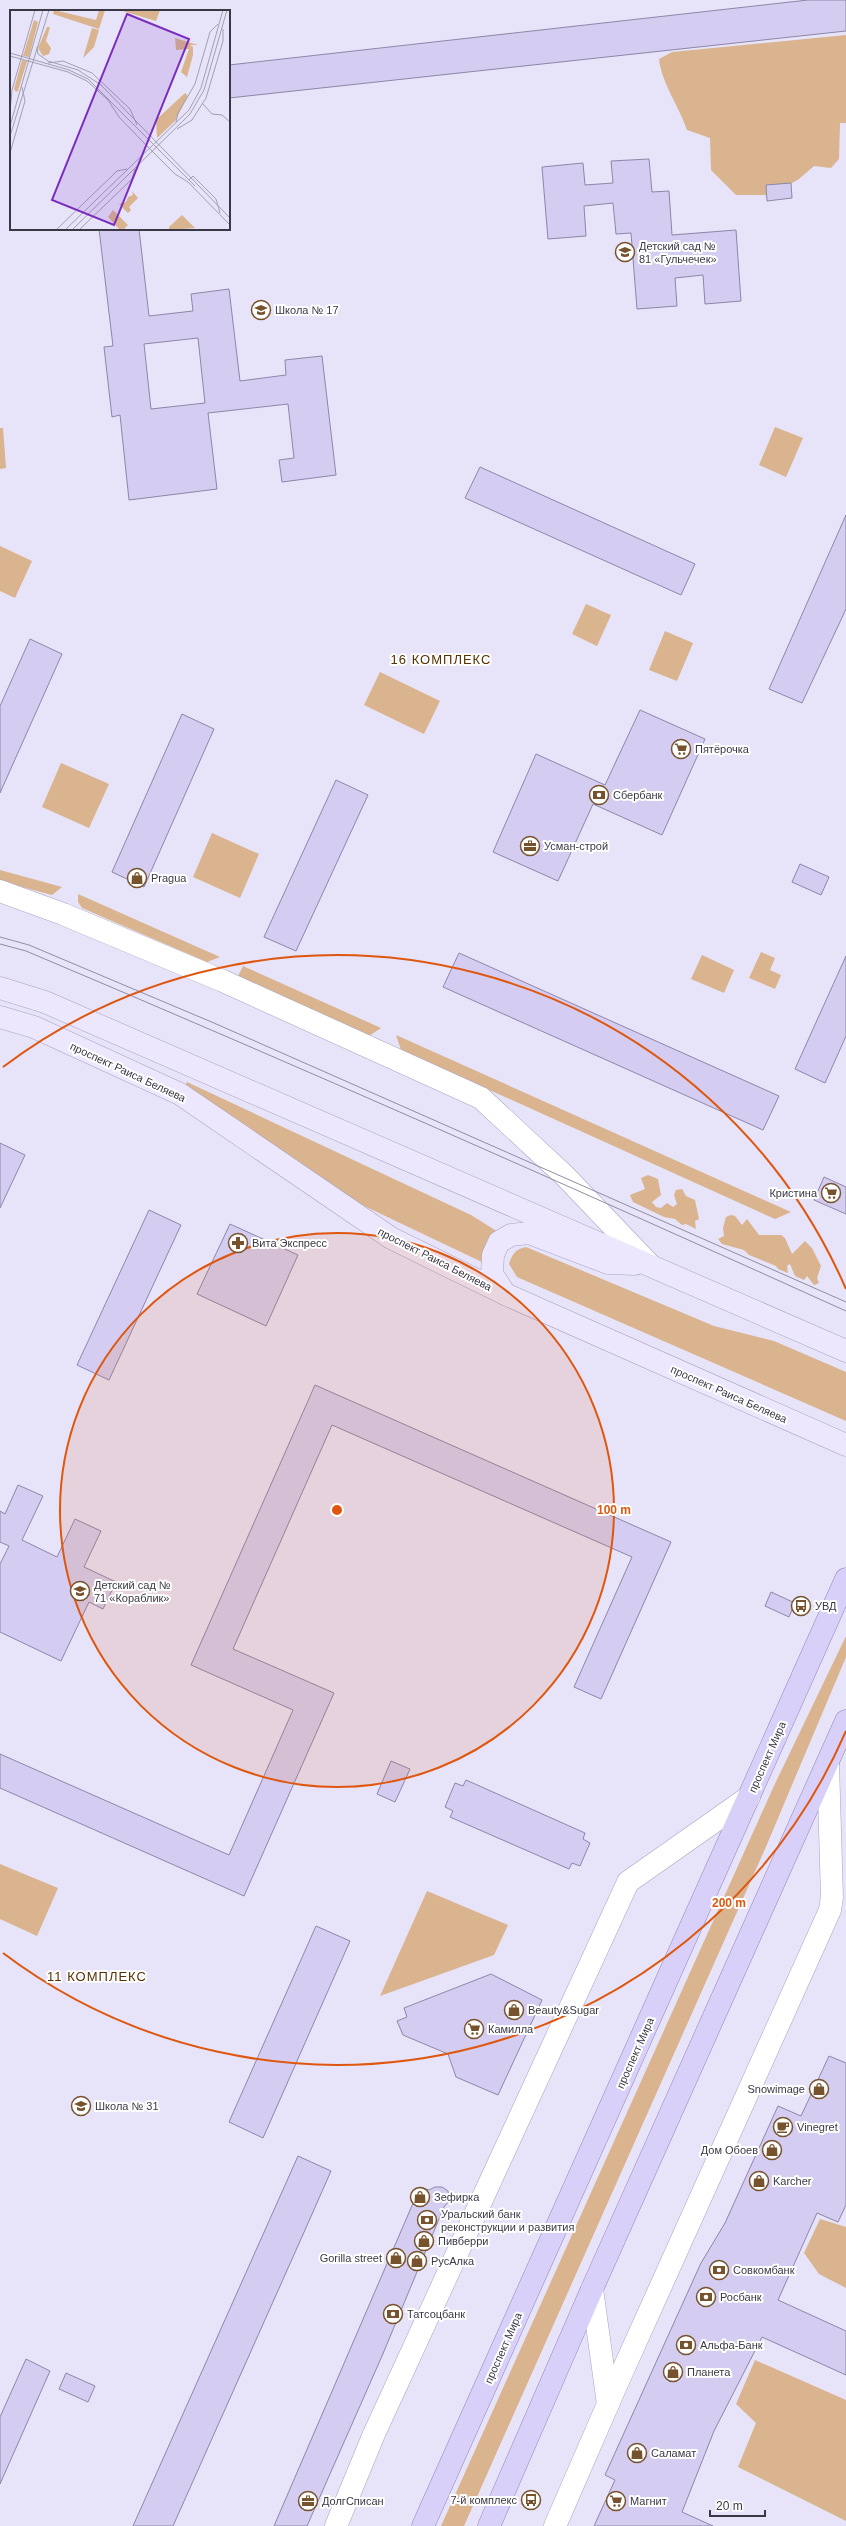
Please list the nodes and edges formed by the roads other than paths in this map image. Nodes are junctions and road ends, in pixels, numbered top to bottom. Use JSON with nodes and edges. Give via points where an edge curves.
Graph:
{"nodes":[{"id":1,"x":0,"y":891,"type":"edge"},
{"id":2,"x":0,"y":988,"type":"edge"},
{"id":3,"x":0,"y":1017,"type":"edge"},
{"id":4,"x":650,"y":1264,"type":"junction"},
{"id":5,"x":505,"y":1294,"type":"junction"},
{"id":6,"x":846,"y":1351,"type":"edge"},
{"id":7,"x":846,"y":1445,"type":"edge"},
{"id":8,"x":846,"y":1579,"type":"edge"},
{"id":9,"x":846,"y":1721,"type":"edge"},
{"id":10,"x":828,"y":1763,"type":"junction"},
{"id":11,"x":749,"y":1797,"type":"junction"},
{"id":12,"x":592,"y":2289,"type":"junction"},
{"id":13,"x":608,"y":2404,"type":"junction"},
{"id":14,"x":336,"y":2526,"type":"edge"},
{"id":15,"x":423,"y":2526,"type":"edge"},
{"id":16,"x":489,"y":2526,"type":"edge"},
{"id":17,"x":555,"y":2526,"type":"edge"}],
"edges":[{"from":1,"to":4,"type":"street","via":[[63,914],[223,981],[481,1098],[565,1176]]},
{"from":2,"to":4,"type":"street","via":[[45,1002]]},
{"from":3,"to":5,"type":"street","name":"проспект Раиса Беляева","via":[[34,1027],[180,1094],[391,1238]]},
{"from":4,"to":5,"type":"street","via":[[608,1263],[528,1233],[510,1234],[499,1242],[493,1255],[492,1274]]},
{"from":4,"to":6,"type":"street"},
{"from":5,"to":7,"type":"street","name":"проспект Раиса Беляева"},
{"from":8,"to":11,"type":"main road","name":"проспект Мира"},
{"from":9,"to":10,"type":"main road"},
{"from":10,"to":12,"type":"main road"},
{"from":10,"to":13,"type":"street","via":[[832,1896],[830,1910]]},
{"from":11,"to":14,"type":"street","via":[[628,1882],[374,2434]]},
{"from":11,"to":15,"type":"main road","name":"проспект Мира"},
{"from":12,"to":13,"type":"street"},
{"from":12,"to":16,"type":"main road"},
{"from":13,"to":17,"type":"street"}]}
